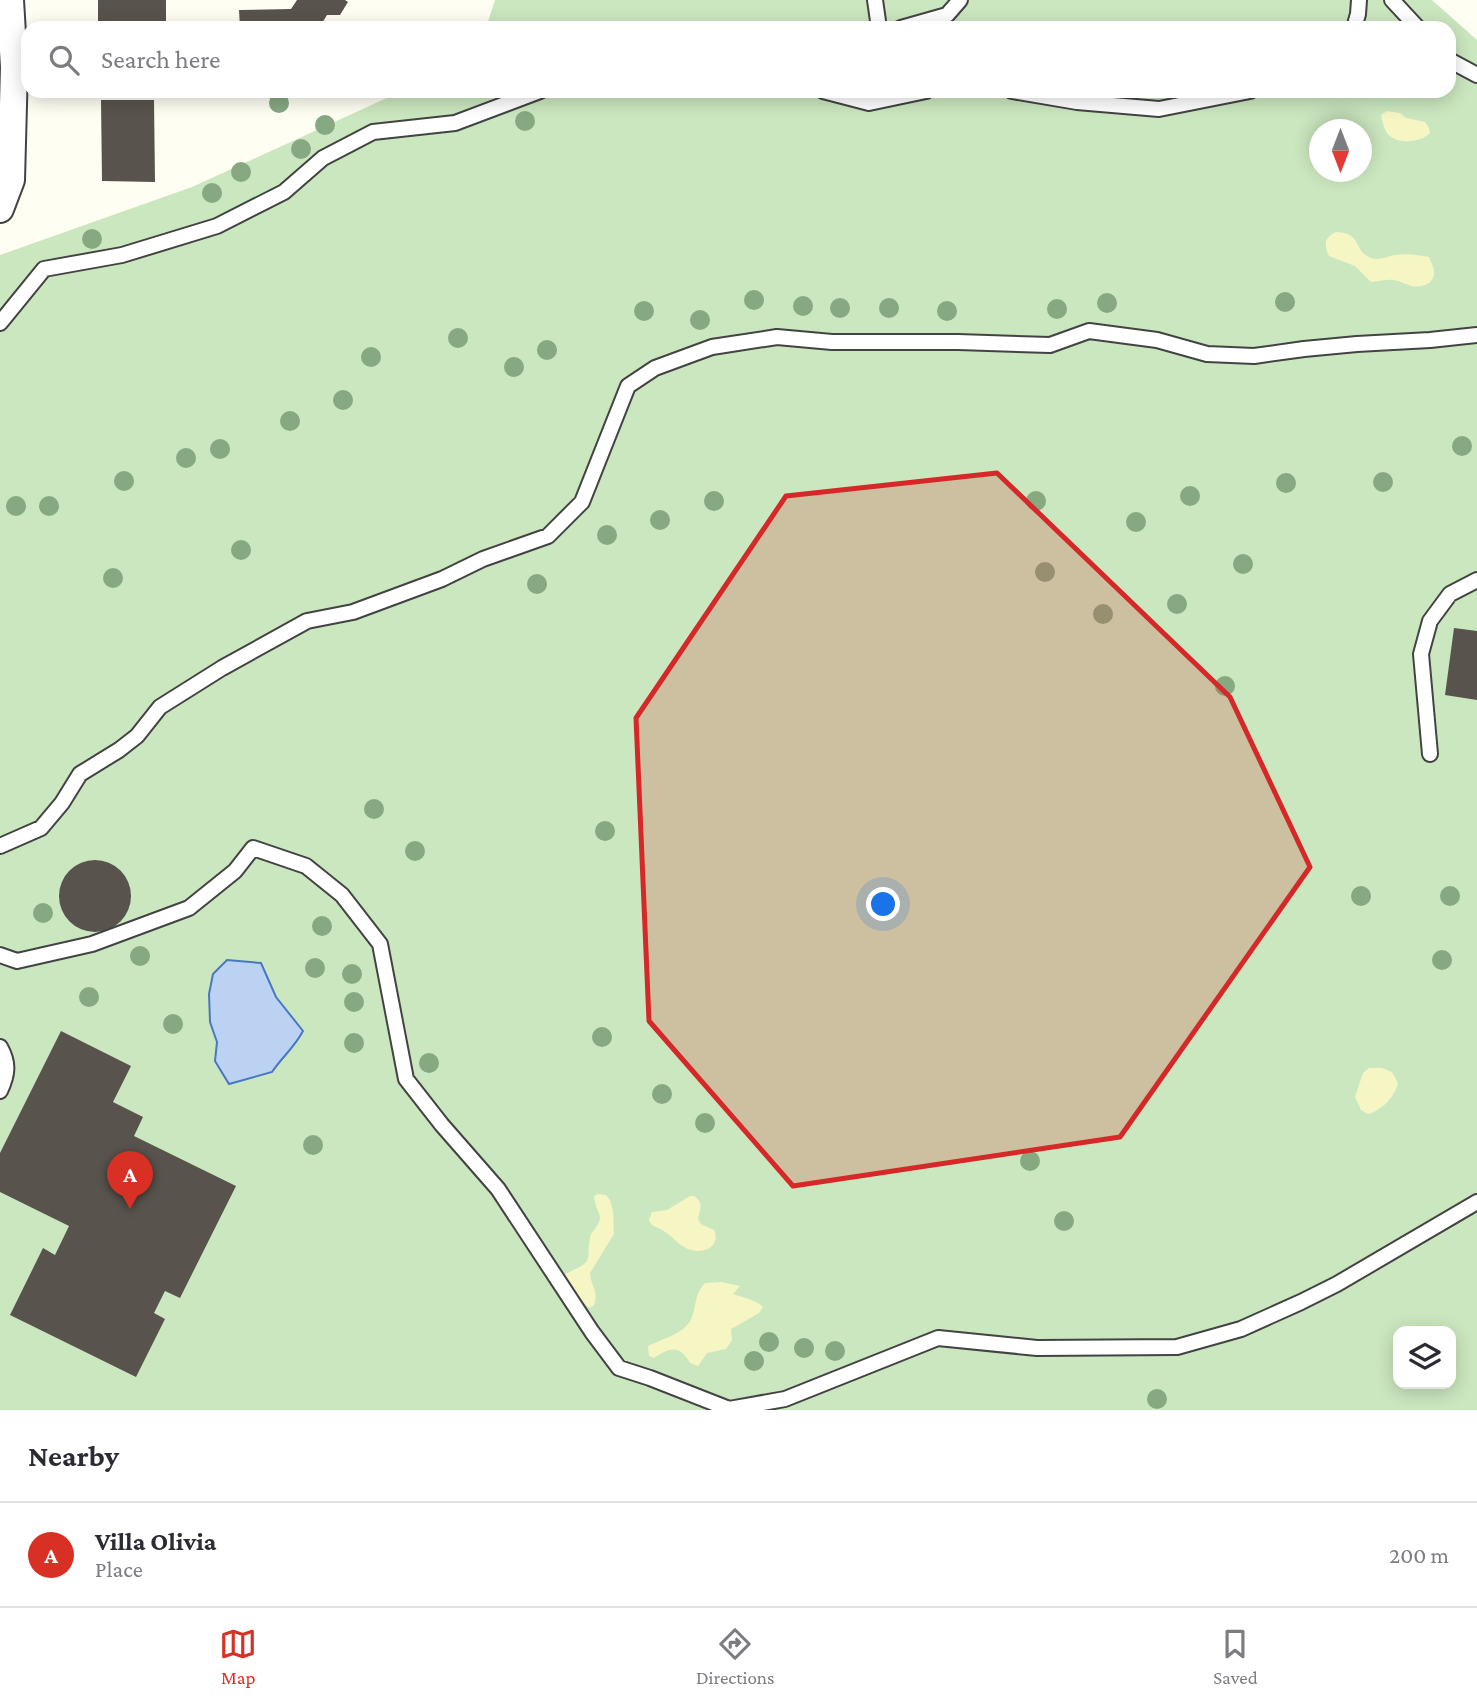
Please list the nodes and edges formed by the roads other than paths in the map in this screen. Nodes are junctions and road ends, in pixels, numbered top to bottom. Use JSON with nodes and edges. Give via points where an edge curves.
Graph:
{"nodes":[{"id":1,"x":10,"y":0,"type":"edge"},
{"id":2,"x":875,"y":0,"type":"edge"},
{"id":3,"x":960,"y":0,"type":"edge"},
{"id":4,"x":1359,"y":0,"type":"edge"},
{"id":5,"x":1392,"y":0,"type":"edge"},
{"id":6,"x":878,"y":21,"type":"edge"},
{"id":7,"x":926,"y":21,"type":"edge"},
{"id":8,"x":1356,"y":21,"type":"edge"},
{"id":9,"x":1412,"y":21,"type":"edge"},
{"id":10,"x":1456,"y":64,"type":"edge"},
{"id":11,"x":1477,"y":75,"type":"edge"},
{"id":12,"x":522,"y":98,"type":"edge"},
{"id":13,"x":1053,"y":98,"type":"edge"},
{"id":14,"x":1215,"y":98,"type":"edge"},
{"id":15,"x":0,"y":209,"type":"edge"},
{"id":16,"x":0,"y":323,"type":"edge"},
{"id":17,"x":1477,"y":335,"type":"edge"},
{"id":18,"x":1477,"y":580,"type":"edge"},
{"id":19,"x":1430,"y":754,"type":"dead end"},
{"id":20,"x":0,"y":846,"type":"edge"},
{"id":21,"x":0,"y":955,"type":"edge"},
{"id":22,"x":0,"y":1047,"type":"edge"},
{"id":23,"x":0,"y":1091,"type":"edge"},
{"id":24,"x":1477,"y":1202,"type":"edge"}],
"edges":[{"from":1,"to":15,"type":"street","via":[[14,67],[10,180]]},
{"from":2,"to":6,"type":"lane"},
{"from":3,"to":7,"type":"lane","via":[[947,15]]},
{"from":4,"to":8,"type":"lane"},
{"from":5,"to":9,"type":"lane"},
{"from":10,"to":11,"type":"lane"},
{"from":12,"to":16,"type":"lane","via":[[456,123],[373,132],[323,158],[284,192],[217,226],[122,255],[44,269]]},
{"from":13,"to":14,"type":"lane","via":[[1159,109]]},
{"from":17,"to":20,"type":"lane","via":[[1254,356],[1207,354],[1157,340],[1089,331],[1050,345],[777,337],[712,347],[655,368],[628,386],[582,502],[548,536],[353,612],[307,621],[222,668],[160,707],[137,736],[80,775],[41,828]]},
{"from":18,"to":19,"type":"lane","via":[[1450,594],[1430,621],[1421,654]]},
{"from":21,"to":24,"type":"lane","via":[[18,961],[92,944],[189,908],[235,871],[253,848],[306,866],[342,895],[380,944],[406,1079],[498,1189],[619,1368],[729,1409],[785,1399],[938,1338],[1037,1348],[1177,1347],[1241,1329],[1301,1302]]},
{"from":22,"to":23,"type":"lane","via":[[8,1070]]}]}
